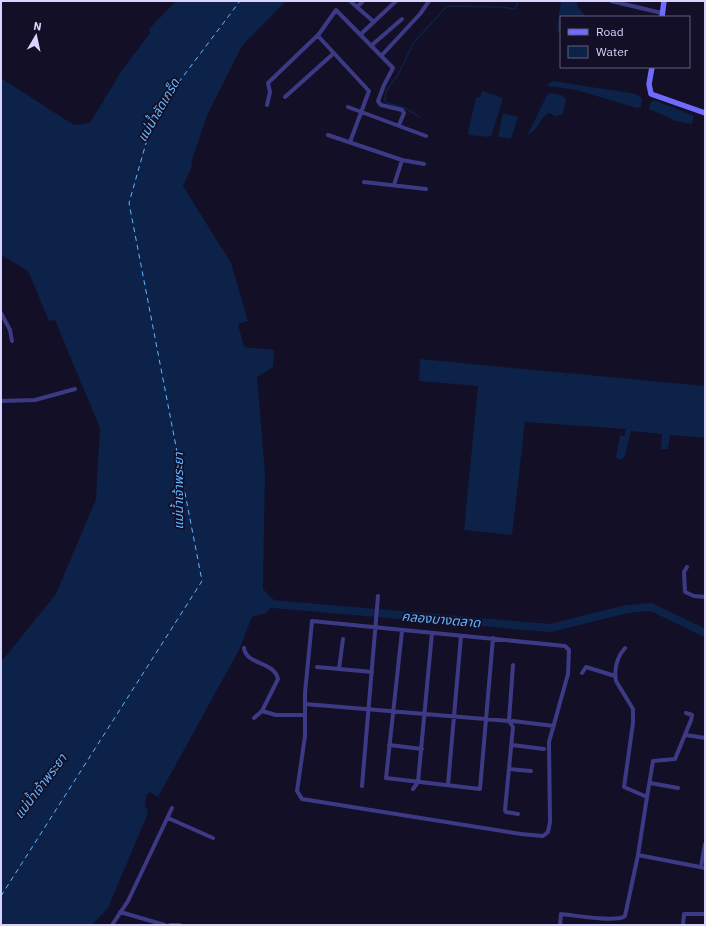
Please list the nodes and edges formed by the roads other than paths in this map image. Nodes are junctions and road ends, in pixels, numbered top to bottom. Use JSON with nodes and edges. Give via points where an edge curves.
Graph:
{"nodes":[{"id":1,"x":350,"y":1,"type":"edge"},
{"id":2,"x":363,"y":1,"type":"edge"},
{"id":3,"x":396,"y":1,"type":"edge"},
{"id":4,"x":429,"y":1,"type":"edge"},
{"id":5,"x":611,"y":1,"type":"edge"},
{"id":6,"x":664,"y":1,"type":"edge"},
{"id":7,"x":335,"y":5,"type":"dead end"},
{"id":8,"x":357,"y":7,"type":"junction"},
{"id":9,"x":336,"y":10,"type":"junction"},
{"id":10,"x":662,"y":15,"type":"edge"},
{"id":11,"x":402,"y":19,"type":"dead end"},
{"id":12,"x":374,"y":22,"type":"junction"},
{"id":13,"x":361,"y":34,"type":"junction"},
{"id":14,"x":318,"y":36,"type":"junction"},
{"id":15,"x":372,"y":45,"type":"junction"},
{"id":16,"x":334,"y":53,"type":"junction"},
{"id":17,"x":382,"y":55,"type":"junction"},
{"id":18,"x":652,"y":68,"type":"edge"},
{"id":19,"x":285,"y":97,"type":"dead end"},
{"id":20,"x":267,"y":105,"type":"dead end"},
{"id":21,"x":348,"y":107,"type":"dead end"},
{"id":22,"x":361,"y":112,"type":"junction"},
{"id":23,"x":705,"y":113,"type":"edge"},
{"id":24,"x":400,"y":126,"type":"junction"},
{"id":25,"x":328,"y":134,"type":"dead end"},
{"id":26,"x":426,"y":136,"type":"dead end"},
{"id":27,"x":350,"y":142,"type":"junction"},
{"id":28,"x":402,"y":160,"type":"junction"},
{"id":29,"x":424,"y":164,"type":"dead end"},
{"id":30,"x":364,"y":182,"type":"dead end"},
{"id":31,"x":394,"y":185,"type":"junction"},
{"id":32,"x":426,"y":189,"type":"dead end"},
{"id":33,"x":1,"y":313,"type":"edge"},
{"id":34,"x":12,"y":341,"type":"dead end"},
{"id":35,"x":75,"y":389,"type":"dead end"},
{"id":36,"x":1,"y":401,"type":"edge"},
{"id":37,"x":687,"y":567,"type":"dead end"},
{"id":38,"x":378,"y":596,"type":"dead end"},
{"id":39,"x":705,"y":597,"type":"edge"},
{"id":40,"x":375,"y":629,"type":"junction"},
{"id":41,"x":402,"y":631,"type":"junction"},
{"id":42,"x":432,"y":633,"type":"junction"},
{"id":43,"x":460,"y":636,"type":"junction"},
{"id":44,"x":493,"y":638,"type":"junction"},
{"id":45,"x":343,"y":639,"type":"dead end"},
{"id":46,"x":244,"y":648,"type":"dead end"},
{"id":47,"x":625,"y":648,"type":"dead end"},
{"id":48,"x":513,"y":665,"type":"dead end"},
{"id":49,"x":317,"y":667,"type":"dead end"},
{"id":50,"x":339,"y":669,"type":"junction"},
{"id":51,"x":372,"y":672,"type":"junction"},
{"id":52,"x":582,"y":673,"type":"dead end"},
{"id":53,"x":615,"y":676,"type":"junction"},
{"id":54,"x":304,"y":704,"type":"junction"},
{"id":55,"x":368,"y":709,"type":"junction"},
{"id":56,"x":262,"y":711,"type":"junction"},
{"id":57,"x":393,"y":711,"type":"junction"},
{"id":58,"x":686,"y":713,"type":"dead end"},
{"id":59,"x":425,"y":714,"type":"junction"},
{"id":60,"x":305,"y":715,"type":"junction"},
{"id":61,"x":455,"y":717,"type":"junction"},
{"id":62,"x":254,"y":718,"type":"dead end"},
{"id":63,"x":486,"y":720,"type":"junction"},
{"id":64,"x":509,"y":722,"type":"junction"},
{"id":65,"x":554,"y":726,"type":"junction"},
{"id":66,"x":686,"y":735,"type":"junction"},
{"id":67,"x":705,"y":738,"type":"edge"},
{"id":68,"x":389,"y":745,"type":"junction"},
{"id":69,"x":512,"y":745,"type":"junction"},
{"id":70,"x":422,"y":749,"type":"junction"},
{"id":71,"x":544,"y":749,"type":"dead end"},
{"id":72,"x":509,"y":769,"type":"junction"},
{"id":73,"x":531,"y":771,"type":"dead end"},
{"id":74,"x":418,"y":782,"type":"junction"},
{"id":75,"x":650,"y":783,"type":"junction"},
{"id":76,"x":448,"y":785,"type":"junction"},
{"id":77,"x":362,"y":786,"type":"dead end"},
{"id":78,"x":678,"y":788,"type":"dead end"},
{"id":79,"x":413,"y":789,"type":"dead end"},
{"id":80,"x":647,"y":797,"type":"junction"},
{"id":81,"x":172,"y":808,"type":"dead end"},
{"id":82,"x":518,"y":814,"type":"dead end"},
{"id":83,"x":168,"y":818,"type":"junction"},
{"id":84,"x":213,"y":838,"type":"dead end"},
{"id":85,"x":705,"y":844,"type":"edge"},
{"id":86,"x":638,"y":855,"type":"junction"},
{"id":87,"x":703,"y":868,"type":"edge"},
{"id":88,"x":120,"y":912,"type":"junction"},
{"id":89,"x":705,"y":914,"type":"edge"},
{"id":90,"x":112,"y":925,"type":"edge"},
{"id":91,"x":165,"y":925,"type":"edge"},
{"id":92,"x":170,"y":925,"type":"edge"},
{"id":93,"x":180,"y":925,"type":"edge"},
{"id":94,"x":560,"y":925,"type":"edge"},
{"id":95,"x":683,"y":925,"type":"edge"}],
"edges":[{"from":1,"to":8,"type":"street"},
{"from":2,"to":8,"type":"street"},
{"from":3,"to":12,"type":"street"},
{"from":4,"to":17,"type":"street"},
{"from":5,"to":10,"type":"street"},
{"from":6,"to":10,"type":"street"},
{"from":7,"to":9,"type":"street"},
{"from":8,"to":12,"type":"street"},
{"from":9,"to":13,"type":"street"},
{"from":9,"to":14,"type":"street"},
{"from":11,"to":15,"type":"street"},
{"from":12,"to":13,"type":"street"},
{"from":13,"to":15,"type":"street"},
{"from":14,"to":16,"type":"street"},
{"from":14,"to":20,"type":"street","via":[[268,83],[270,92]]},
{"from":15,"to":17,"type":"street"},
{"from":16,"to":19,"type":"street"},
{"from":16,"to":22,"type":"street","via":[[369,91]]},
{"from":17,"to":24,"type":"street","via":[[394,70],[378,101],[381,105],[402,110],[404,113]]},
{"from":18,"to":23,"type":"street","via":[[649,91],[653,96]]},
{"from":21,"to":22,"type":"street"},
{"from":22,"to":24,"type":"street"},
{"from":22,"to":27,"type":"street"},
{"from":24,"to":26,"type":"street"},
{"from":25,"to":27,"type":"street"},
{"from":27,"to":28,"type":"street"},
{"from":28,"to":29,"type":"street"},
{"from":28,"to":31,"type":"street"},
{"from":30,"to":31,"type":"street"},
{"from":31,"to":32,"type":"street"},
{"from":33,"to":34,"type":"street","via":[[10,330]]},
{"from":35,"to":36,"type":"street","via":[[35,400]]},
{"from":37,"to":39,"type":"street","via":[[684,572],[686,592]]},
{"from":38,"to":40,"type":"street"},
{"from":40,"to":41,"type":"street"},
{"from":40,"to":51,"type":"street"},
{"from":40,"to":54,"type":"street","via":[[312,621]]},
{"from":41,"to":42,"type":"street"},
{"from":41,"to":57,"type":"street"},
{"from":42,"to":43,"type":"street"},
{"from":42,"to":59,"type":"street"},
{"from":43,"to":44,"type":"street"},
{"from":43,"to":61,"type":"street"},
{"from":44,"to":63,"type":"street"},
{"from":44,"to":65,"type":"street","via":[[565,646],[569,650],[568,674]]},
{"from":45,"to":50,"type":"street"},
{"from":46,"to":56,"type":"street","via":[[249,657],[273,668],[277,674],[277,683]]},
{"from":47,"to":53,"type":"street","via":[[619,655]]},
{"from":48,"to":64,"type":"street"},
{"from":49,"to":50,"type":"street"},
{"from":50,"to":51,"type":"street"},
{"from":51,"to":55,"type":"street"},
{"from":52,"to":53,"type":"street","via":[[586,667]]},
{"from":53,"to":80,"type":"street","via":[[633,709],[624,787]]},
{"from":54,"to":55,"type":"street"},
{"from":54,"to":60,"type":"street"},
{"from":55,"to":57,"type":"street"},
{"from":55,"to":77,"type":"street"},
{"from":56,"to":60,"type":"street","via":[[276,715]]},
{"from":56,"to":62,"type":"street"},
{"from":57,"to":59,"type":"street"},
{"from":57,"to":68,"type":"street"},
{"from":58,"to":66,"type":"street","via":[[692,716]]},
{"from":59,"to":61,"type":"street"},
{"from":59,"to":70,"type":"street"},
{"from":60,"to":65,"type":"street","via":[[305,736],[297,791],[302,799],[543,836],[548,832],[550,822],[549,742]]},
{"from":61,"to":63,"type":"street"},
{"from":61,"to":76,"type":"street"},
{"from":63,"to":64,"type":"street"},
{"from":63,"to":76,"type":"street","via":[[481,788]]},
{"from":64,"to":65,"type":"street"},
{"from":64,"to":69,"type":"street","via":[[513,726]]},
{"from":66,"to":67,"type":"street"},
{"from":66,"to":75,"type":"street","via":[[675,759],[653,762]]},
{"from":68,"to":70,"type":"street"},
{"from":68,"to":74,"type":"street","via":[[386,778]]},
{"from":69,"to":71,"type":"street"},
{"from":69,"to":72,"type":"street"},
{"from":70,"to":74,"type":"street"},
{"from":72,"to":73,"type":"street"},
{"from":72,"to":82,"type":"street","via":[[505,812]]},
{"from":74,"to":76,"type":"street"},
{"from":74,"to":79,"type":"street"},
{"from":75,"to":78,"type":"street"},
{"from":75,"to":80,"type":"street"},
{"from":80,"to":86,"type":"street"},
{"from":81,"to":83,"type":"street"},
{"from":83,"to":84,"type":"street"},
{"from":83,"to":88,"type":"street","via":[[134,889]]},
{"from":85,"to":87,"type":"street"},
{"from":86,"to":87,"type":"street"},
{"from":86,"to":94,"type":"street","via":[[627,913],[622,918],[561,914]]},
{"from":88,"to":90,"type":"street"},
{"from":88,"to":91,"type":"street"},
{"from":89,"to":95,"type":"street","via":[[684,914]]},
{"from":92,"to":93,"type":"street"}]}
